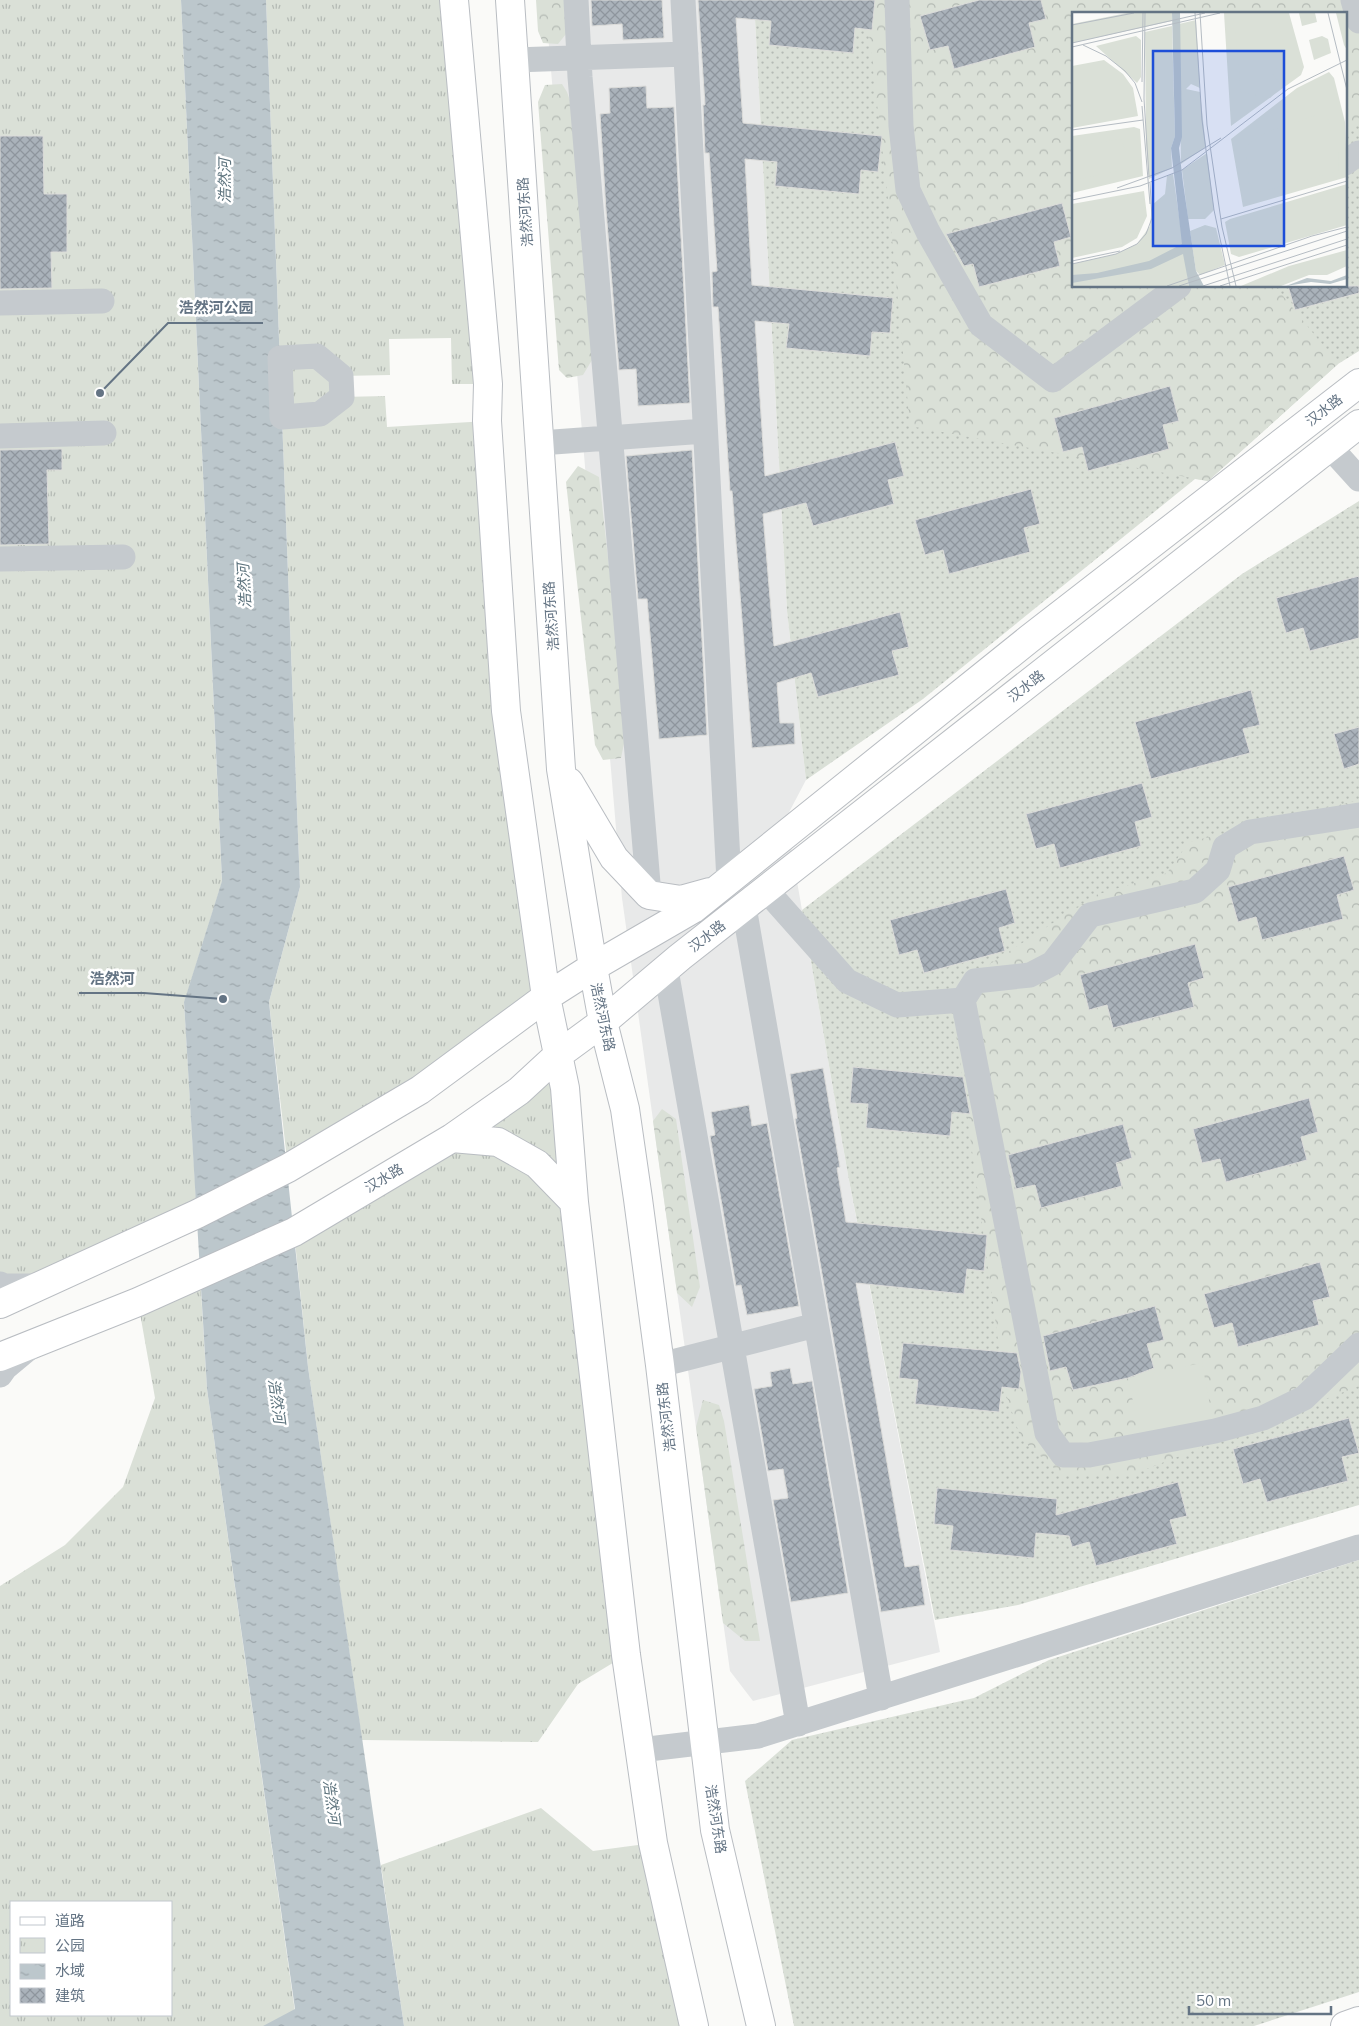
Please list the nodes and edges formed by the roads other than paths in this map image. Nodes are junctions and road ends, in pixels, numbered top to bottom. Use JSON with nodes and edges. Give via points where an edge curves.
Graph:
{"nodes":[{"id":1,"x":454,"y":0,"type":"edge"},
{"id":2,"x":510,"y":0,"type":"edge"},
{"id":3,"x":576,"y":0,"type":"edge"},
{"id":4,"x":683,"y":0,"type":"edge"},
{"id":5,"x":897,"y":0,"type":"edge"},
{"id":6,"x":1353,"y":0,"type":"edge"},
{"id":7,"x":1359,"y":21,"type":"edge"},
{"id":8,"x":686,"y":54,"type":"junction"},
{"id":9,"x":579,"y":58,"type":"junction"},
{"id":10,"x":515,"y":60,"type":"junction"},
{"id":11,"x":1359,"y":153,"type":"edge"},
{"id":12,"x":1346,"y":162,"type":"edge"},
{"id":13,"x":1176,"y":288,"type":"edge"},
{"id":14,"x":102,"y":301,"type":"dead end"},
{"id":15,"x":0,"y":303,"type":"edge"},
{"id":16,"x":1359,"y":383,"type":"edge"},
{"id":17,"x":1359,"y":424,"type":"edge"},
{"id":18,"x":705,"y":431,"type":"junction"},
{"id":19,"x":104,"y":433,"type":"dead end"},
{"id":20,"x":0,"y":436,"type":"edge"},
{"id":21,"x":610,"y":438,"type":"junction"},
{"id":22,"x":540,"y":443,"type":"junction"},
{"id":23,"x":1330,"y":447,"type":"junction"},
{"id":24,"x":1359,"y":479,"type":"edge"},
{"id":25,"x":123,"y":557,"type":"dead end"},
{"id":26,"x":0,"y":559,"type":"edge"},
{"id":27,"x":561,"y":769,"type":"junction"},
{"id":28,"x":1359,"y":815,"type":"edge"},
{"id":29,"x":722,"y":886,"type":"junction"},
{"id":30,"x":766,"y":890,"type":"junction"},
{"id":31,"x":649,"y":895,"type":"junction"},
{"id":32,"x":744,"y":907,"type":"junction"},
{"id":33,"x":593,"y":967,"type":"junction"},
{"id":34,"x":666,"y":970,"type":"junction"},
{"id":35,"x":546,"y":997,"type":"junction"},
{"id":36,"x":963,"y":1000,"type":"junction"},
{"id":37,"x":603,"y":1022,"type":"junction"},
{"id":38,"x":558,"y":1055,"type":"junction"},
{"id":39,"x":441,"y":1144,"type":"junction"},
{"id":40,"x":574,"y":1202,"type":"junction"},
{"id":41,"x":0,"y":1284,"type":"edge"},
{"id":42,"x":39,"y":1286,"type":"junction"},
{"id":43,"x":0,"y":1304,"type":"edge"},
{"id":44,"x":816,"y":1325,"type":"junction"},
{"id":45,"x":37,"y":1342,"type":"junction"},
{"id":46,"x":1359,"y":1345,"type":"edge"},
{"id":47,"x":732,"y":1347,"type":"junction"},
{"id":48,"x":0,"y":1356,"type":"edge"},
{"id":49,"x":660,"y":1365,"type":"junction"},
{"id":50,"x":0,"y":1375,"type":"edge"},
{"id":51,"x":1359,"y":1547,"type":"edge"},
{"id":52,"x":881,"y":1698,"type":"junction"},
{"id":53,"x":798,"y":1724,"type":"junction"},
{"id":54,"x":706,"y":1742,"type":"junction"},
{"id":55,"x":640,"y":1750,"type":"junction"},
{"id":56,"x":1359,"y":2021,"type":"edge"},
{"id":57,"x":694,"y":2026,"type":"edge"},
{"id":58,"x":761,"y":2026,"type":"edge"},
{"id":59,"x":1345,"y":2026,"type":"edge"}],
"edges":[{"from":1,"to":35,"type":"main road","via":[[488,384],[487,421],[506,711]]},
{"from":2,"to":10,"type":"main road","name":"浩然河东路"},
{"from":3,"to":9,"type":"street"},
{"from":4,"to":8,"type":"street"},
{"from":5,"to":13,"type":"street","via":[[901,126],[908,190],[981,326],[1053,380]]},
{"from":6,"to":7,"type":"street"},
{"from":8,"to":9,"type":"street"},
{"from":8,"to":18,"type":"street"},
{"from":9,"to":10,"type":"street"},
{"from":9,"to":21,"type":"street"},
{"from":10,"to":22,"type":"main road","name":"浩然河东路"},
{"from":11,"to":12,"type":"street"},
{"from":14,"to":15,"type":"street"},
{"from":16,"to":29,"type":"main road","name":"汉水路","via":[[1029,639]]},
{"from":17,"to":23,"type":"main road","name":"汉水路"},
{"from":18,"to":21,"type":"street"},
{"from":18,"to":29,"type":"street"},
{"from":19,"to":20,"type":"street"},
{"from":21,"to":22,"type":"street"},
{"from":21,"to":31,"type":"street"},
{"from":22,"to":27,"type":"main road","name":"浩然河东路"},
{"from":23,"to":24,"type":"street"},
{"from":23,"to":30,"type":"main road","name":"汉水路"},
{"from":25,"to":26,"type":"street"},
{"from":27,"to":31,"type":"main road","via":[[614,858]]},
{"from":27,"to":33,"type":"main road","name":"浩然河东路"},
{"from":28,"to":36,"type":"street","via":[[1250,832],[1225,847],[1218,870],[1195,891],[1090,914],[1053,963],[1030,975],[974,981]]},
{"from":29,"to":31,"type":"main road","via":[[681,900]]},
{"from":29,"to":33,"type":"main road","name":"汉水路","via":[[693,910]]},
{"from":30,"to":32,"type":"main road","name":"汉水路"},
{"from":30,"to":36,"type":"street","via":[[847,981],[897,1005]]},
{"from":32,"to":34,"type":"main road","name":"汉水路"},
{"from":32,"to":44,"type":"street"},
{"from":33,"to":35,"type":"main road","name":"汉水路"},
{"from":33,"to":37,"type":"main road","name":"浩然河东路"},
{"from":34,"to":37,"type":"main road","name":"汉水路"},
{"from":34,"to":47,"type":"street"},
{"from":35,"to":38,"type":"main road"},
{"from":35,"to":42,"type":"main road","name":"汉水路","via":[[420,1090],[288,1168],[197,1214]]},
{"from":36,"to":46,"type":"street","via":[[1047,1432],[1063,1455],[1089,1455],[1215,1431],[1263,1418],[1304,1398]]},
{"from":37,"to":38,"type":"main road","name":"汉水路"},
{"from":37,"to":49,"type":"main road","name":"浩然河东路","via":[[625,1109]]},
{"from":38,"to":39,"type":"main road","name":"汉水路","via":[[519,1091]]},
{"from":38,"to":40,"type":"main road"},
{"from":39,"to":40,"type":"main road","via":[[498,1142],[537,1164]]},
{"from":39,"to":45,"type":"main road","name":"汉水路","via":[[294,1232],[138,1302]]},
{"from":40,"to":55,"type":"main road","via":[[626,1655]]},
{"from":41,"to":42,"type":"street"},
{"from":42,"to":43,"type":"main road","name":"汉水路"},
{"from":44,"to":47,"type":"street"},
{"from":44,"to":52,"type":"street"},
{"from":45,"to":48,"type":"main road","name":"汉水路"},
{"from":45,"to":50,"type":"street"},
{"from":47,"to":49,"type":"street"},
{"from":47,"to":53,"type":"street"},
{"from":49,"to":54,"type":"main road","name":"浩然河东路"},
{"from":51,"to":52,"type":"street"},
{"from":52,"to":53,"type":"street"},
{"from":53,"to":54,"type":"street","via":[[758,1736]]},
{"from":54,"to":55,"type":"street"},
{"from":54,"to":58,"type":"main road","name":"浩然河东路","via":[[714,1830]]},
{"from":55,"to":57,"type":"main road","via":[[653,1843]]},
{"from":56,"to":59,"type":"main road"}]}
